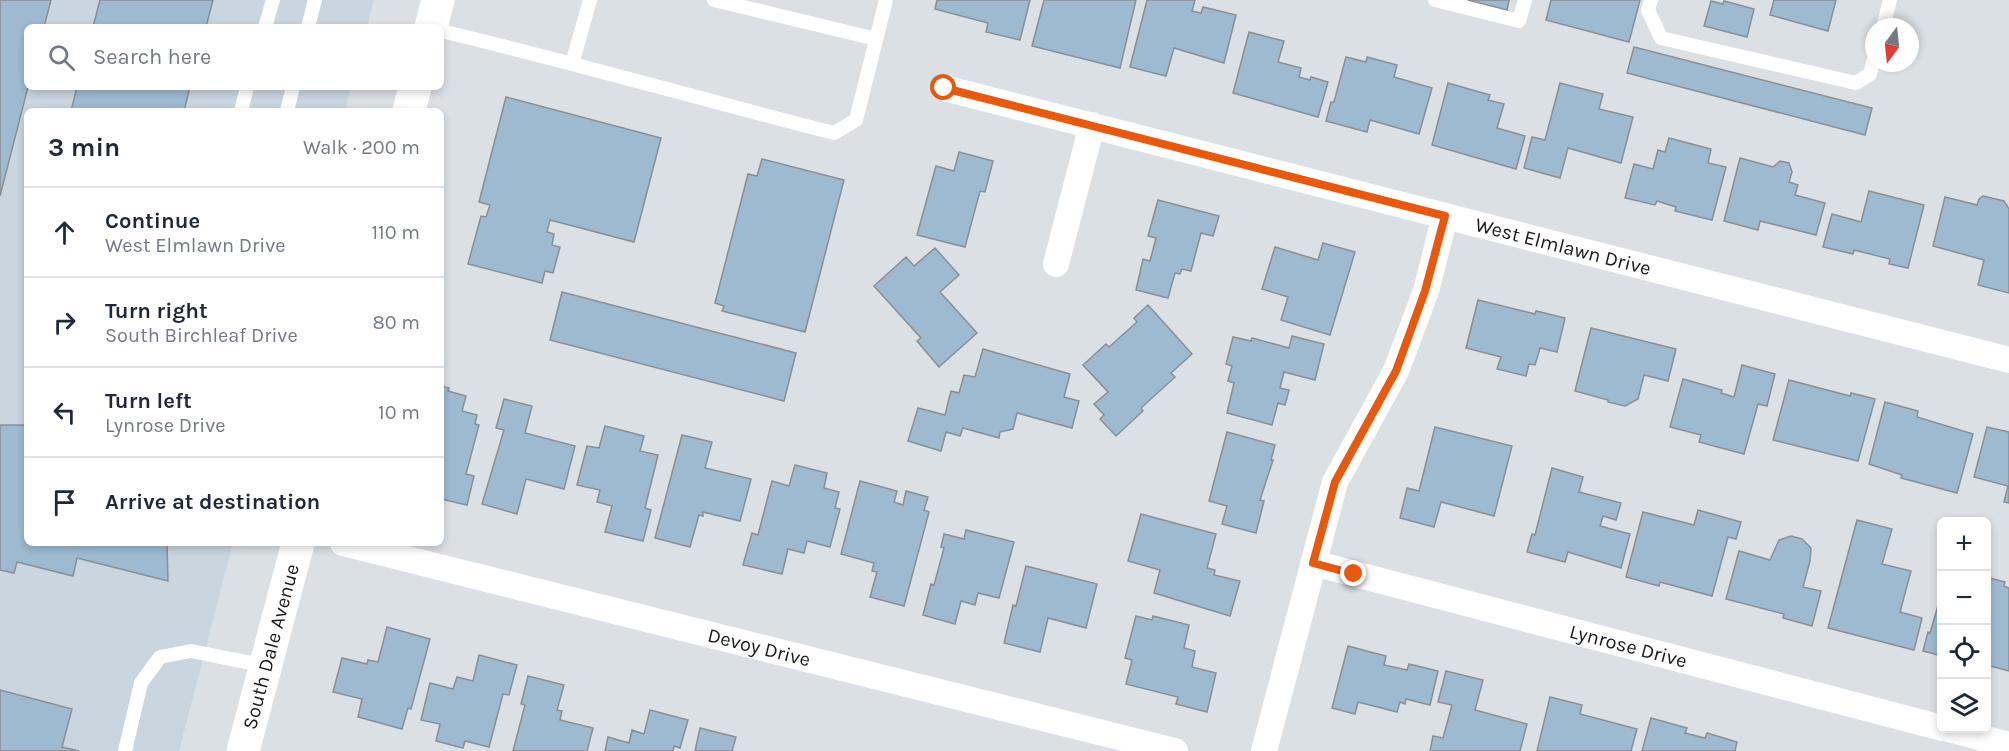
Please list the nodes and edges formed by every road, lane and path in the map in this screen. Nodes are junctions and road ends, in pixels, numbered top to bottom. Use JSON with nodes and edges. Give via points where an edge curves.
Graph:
{"nodes":[{"id":1,"x":273,"y":0,"type":"edge"},
{"id":2,"x":315,"y":0,"type":"edge"},
{"id":3,"x":438,"y":0,"type":"edge"},
{"id":4,"x":590,"y":0,"type":"edge"},
{"id":5,"x":714,"y":0,"type":"edge"},
{"id":6,"x":886,"y":0,"type":"edge"},
{"id":7,"x":1435,"y":0,"type":"edge"},
{"id":8,"x":1525,"y":0,"type":"edge"},
{"id":9,"x":1651,"y":0,"type":"edge"},
{"id":10,"x":1890,"y":0,"type":"edge"},
{"id":11,"x":1885,"y":18,"type":"edge"},
{"id":12,"x":266,"y":24,"type":"edge"},
{"id":13,"x":309,"y":24,"type":"edge"},
{"id":14,"x":432,"y":24,"type":"edge"},
{"id":15,"x":444,"y":32,"type":"edge"},
{"id":16,"x":876,"y":39,"type":"junction"},
{"id":17,"x":572,"y":64,"type":"junction"},
{"id":18,"x":1871,"y":72,"type":"edge"},
{"id":19,"x":944,"y":88,"type":"dead end"},
{"id":20,"x":246,"y":90,"type":"edge"},
{"id":21,"x":292,"y":90,"type":"edge"},
{"id":22,"x":414,"y":90,"type":"edge"},
{"id":23,"x":242,"y":108,"type":"edge"},
{"id":24,"x":288,"y":108,"type":"edge"},
{"id":25,"x":410,"y":108,"type":"edge"},
{"id":26,"x":1092,"y":125,"type":"junction"},
{"id":27,"x":1445,"y":216,"type":"junction"},
{"id":28,"x":1056,"y":264,"type":"dead end"},
{"id":29,"x":2009,"y":360,"type":"edge"},
{"id":30,"x":297,"y":546,"type":"edge"},
{"id":31,"x":355,"y":546,"type":"edge"},
{"id":32,"x":1313,"y":563,"type":"junction"},
{"id":33,"x":266,"y":666,"type":"junction"},
{"id":34,"x":1937,"y":726,"type":"edge"},
{"id":35,"x":1962,"y":733,"type":"edge"},
{"id":36,"x":2009,"y":745,"type":"edge"},
{"id":37,"x":125,"y":751,"type":"edge"},
{"id":38,"x":243,"y":751,"type":"edge"},
{"id":39,"x":1175,"y":751,"type":"edge"},
{"id":40,"x":1264,"y":751,"type":"edge"}],
"edges":[{"from":1,"to":12,"type":"lane"},
{"from":2,"to":13,"type":"lane"},
{"from":3,"to":14,"type":"street"},
{"from":4,"to":17,"type":"lane"},
{"from":5,"to":16,"type":"lane"},
{"from":6,"to":16,"type":"lane"},
{"from":7,"to":8,"type":"lane","via":[[1519,21]]},
{"from":9,"to":18,"type":"lane","via":[[1648,10],[1661,38],[1856,83]]},
{"from":10,"to":11,"type":"lane"},
{"from":15,"to":17,"type":"lane"},
{"from":16,"to":17,"type":"lane","via":[[856,120],[834,133]]},
{"from":19,"to":26,"type":"street","name":"West Elmlawn Drive"},
{"from":20,"to":23,"type":"lane"},
{"from":21,"to":24,"type":"lane"},
{"from":22,"to":25,"type":"street"},
{"from":26,"to":27,"type":"street","name":"West Elmlawn Drive"},
{"from":26,"to":28,"type":"street"},
{"from":27,"to":29,"type":"street","name":"West Elmlawn Drive"},
{"from":27,"to":32,"type":"street","via":[[1425,291],[1396,371],[1335,482]]},
{"from":30,"to":33,"type":"street","name":"South Dale Avenue"},
{"from":31,"to":39,"type":"street","name":"Devoy Drive"},
{"from":32,"to":34,"type":"street","name":"Lynrose Drive"},
{"from":32,"to":40,"type":"street"},
{"from":33,"to":37,"type":"lane","via":[[191,651],[160,657],[141,683]]},
{"from":33,"to":38,"type":"street","name":"South Dale Avenue"},
{"from":35,"to":36,"type":"street","name":"Lynrose Drive"}]}
